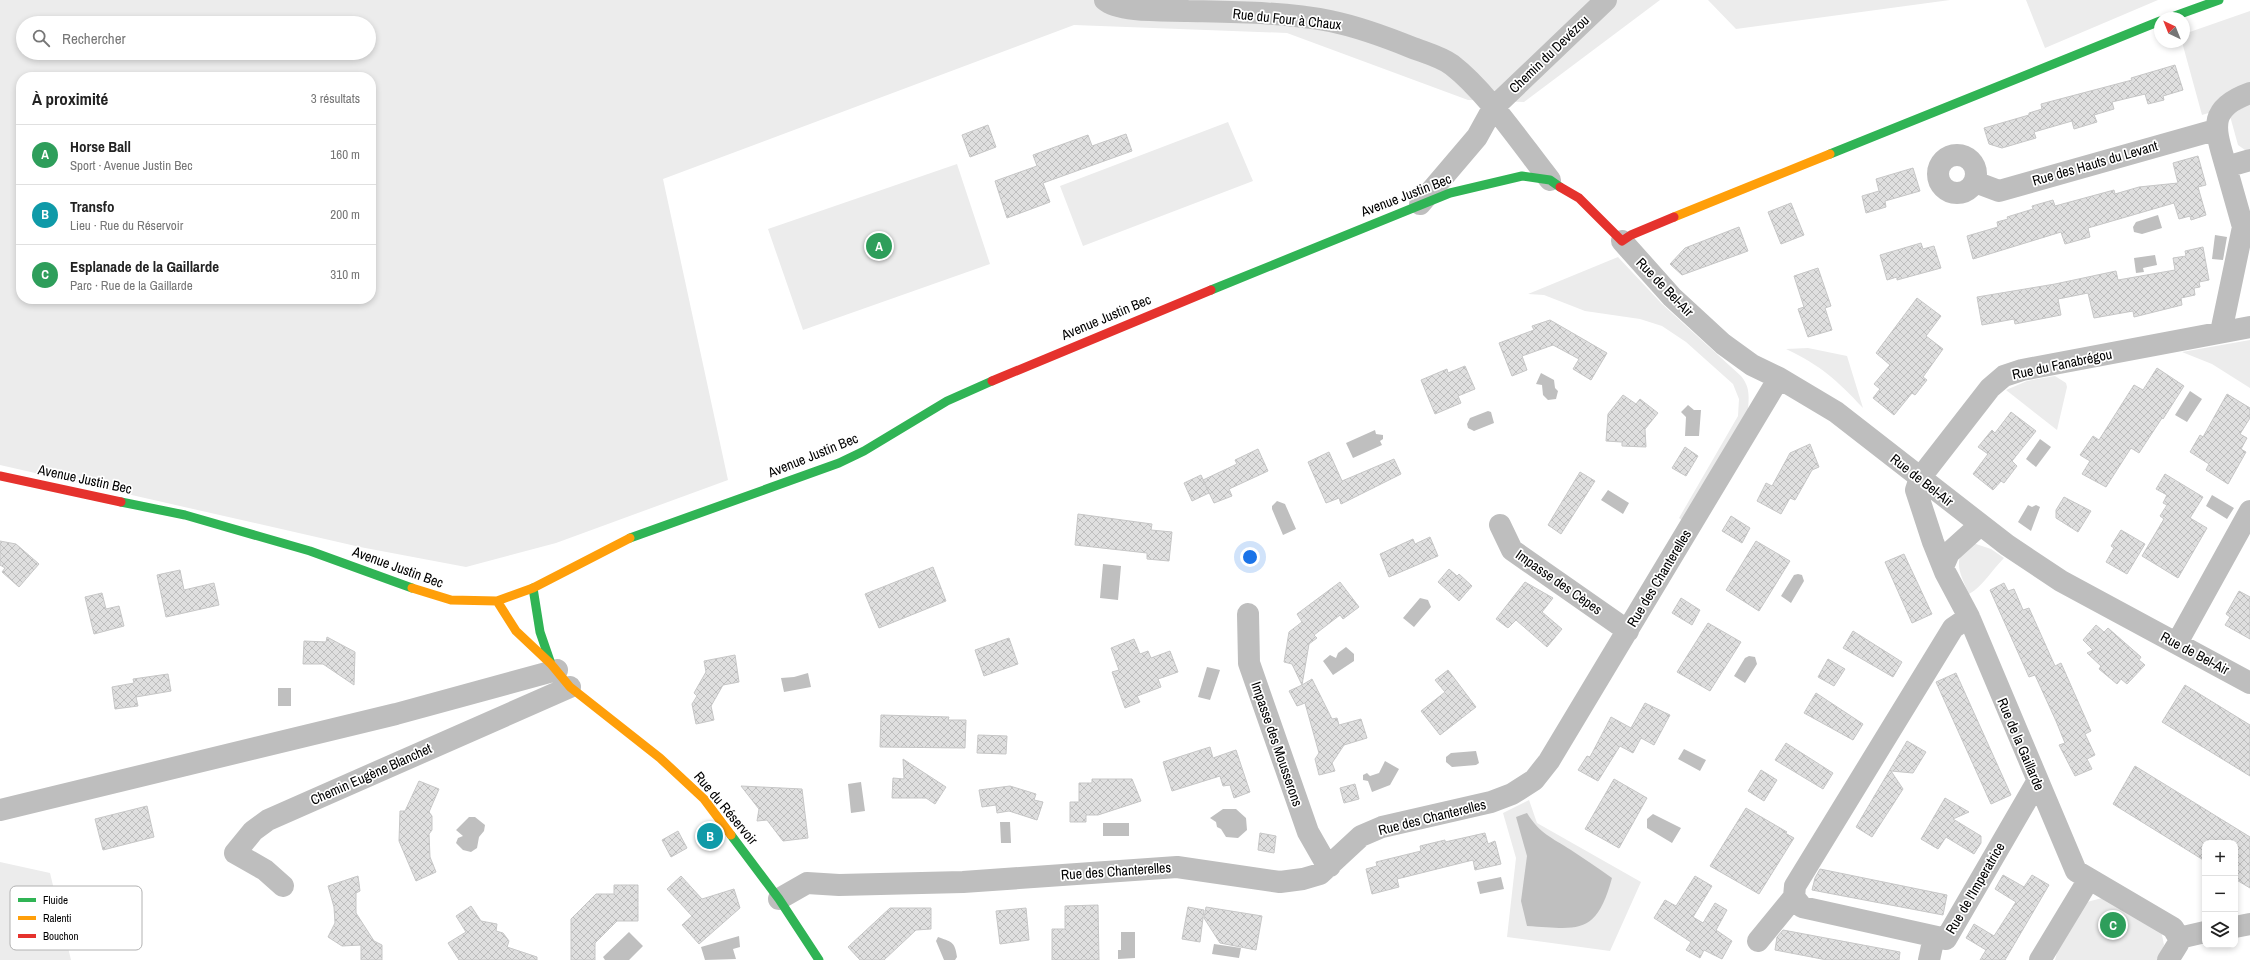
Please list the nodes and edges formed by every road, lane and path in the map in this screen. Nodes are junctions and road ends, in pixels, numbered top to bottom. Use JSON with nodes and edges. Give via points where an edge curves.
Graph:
{"nodes":[{"id":1,"x":1105,"y":0,"type":"edge"},
{"id":2,"x":1606,"y":0,"type":"edge"},
{"id":3,"x":2219,"y":0,"type":"edge"},
{"id":4,"x":2186,"y":12,"type":"edge"},
{"id":5,"x":2154,"y":23,"type":"edge"},
{"id":6,"x":2250,"y":94,"type":"edge"},
{"id":7,"x":1493,"y":108,"type":"junction"},
{"id":8,"x":2216,"y":130,"type":"junction"},
{"id":9,"x":2250,"y":160,"type":"edge"},
{"id":10,"x":2226,"y":167,"type":"junction"},
{"id":11,"x":1550,"y":180,"type":"junction"},
{"id":12,"x":1975,"y":182,"type":"dead end"},
{"id":13,"x":1420,"y":204,"type":"junction"},
{"id":14,"x":1622,"y":242,"type":"junction"},
{"id":15,"x":2250,"y":327,"type":"edge"},
{"id":16,"x":2221,"y":332,"type":"junction"},
{"id":17,"x":1779,"y":378,"type":"junction"},
{"id":18,"x":0,"y":476,"type":"edge"},
{"id":19,"x":1920,"y":478,"type":"junction"},
{"id":20,"x":2250,"y":511,"type":"edge"},
{"id":21,"x":1500,"y":525,"type":"dead end"},
{"id":22,"x":1980,"y":525,"type":"junction"},
{"id":23,"x":1943,"y":568,"type":"junction"},
{"id":24,"x":532,"y":588,"type":"junction"},
{"id":25,"x":497,"y":601,"type":"junction"},
{"id":26,"x":1248,"y":614,"type":"dead end"},
{"id":27,"x":1969,"y":617,"type":"junction"},
{"id":28,"x":1628,"y":631,"type":"junction"},
{"id":29,"x":2177,"y":643,"type":"junction"},
{"id":30,"x":554,"y":667,"type":"junction"},
{"id":31,"x":2250,"y":683,"type":"edge"},
{"id":32,"x":570,"y":687,"type":"junction"},
{"id":33,"x":2037,"y":782,"type":"junction"},
{"id":34,"x":0,"y":810,"type":"edge"},
{"id":35,"x":1330,"y":866,"type":"junction"},
{"id":36,"x":2089,"y":879,"type":"junction"},
{"id":37,"x":283,"y":886,"type":"dead end"},
{"id":38,"x":1794,"y":897,"type":"junction"},
{"id":39,"x":779,"y":899,"type":"junction"},
{"id":40,"x":2250,"y":924,"type":"edge"},
{"id":41,"x":2238,"y":926,"type":"edge"},
{"id":42,"x":2202,"y":933,"type":"edge"},
{"id":43,"x":1934,"y":937,"type":"junction"},
{"id":44,"x":2179,"y":938,"type":"junction"},
{"id":45,"x":1758,"y":941,"type":"dead end"},
{"id":46,"x":819,"y":960,"type":"edge"},
{"id":47,"x":1929,"y":960,"type":"edge"},
{"id":48,"x":2040,"y":960,"type":"edge"},
{"id":49,"x":2168,"y":960,"type":"edge"}],
"edges":[{"from":1,"to":7,"type":"street","name":"Rue du Four à Chaux","via":[[1110,4],[1135,8],[1302,18],[1359,28],[1388,37],[1451,64]]},
{"from":2,"to":7,"type":"street","name":"Chemin du Devézou"},
{"from":3,"to":4,"type":"street"},
{"from":5,"to":14,"type":"street","via":[[1631,235]]},
{"from":6,"to":8,"type":"street","via":[[2233,101],[2225,108]]},
{"from":7,"to":11,"type":"street","name":"Rue du Four à Chaux"},
{"from":7,"to":13,"type":"street","via":[[1477,137]]},
{"from":8,"to":10,"type":"street"},
{"from":8,"to":12,"type":"street","name":"Rue des Hauts du Levant","via":[[1999,191]]},
{"from":9,"to":10,"type":"street"},
{"from":10,"to":16,"type":"street","via":[[2242,227]]},
{"from":11,"to":13,"type":"street","name":"Avenue Justin Bec","via":[[1522,176],[1450,192]]},
{"from":11,"to":14,"type":"street","name":"Avenue Justin Bec","via":[[1579,198]]},
{"from":13,"to":24,"type":"street","name":"Avenue Justin Bec","via":[[1063,350],[947,401],[864,451],[839,463],[623,541]]},
{"from":14,"to":17,"type":"street","name":"Rue de Bel-Air","via":[[1672,297],[1723,344],[1752,365]]},
{"from":15,"to":16,"type":"street","name":"Rue du Fanabrégou"},
{"from":16,"to":19,"type":"street","name":"Rue du Fanabrégou","via":[[2022,370],[2004,376],[1990,388]]},
{"from":17,"to":19,"type":"street","name":"Rue de Bel-Air","via":[[1836,412]]},
{"from":17,"to":28,"type":"street","name":"Rue des Chanterelles"},
{"from":18,"to":25,"type":"street","name":"Avenue Justin Bec","via":[[185,515],[310,551],[432,596],[451,600]]},
{"from":19,"to":22,"type":"street","name":"Rue de Bel-Air"},
{"from":19,"to":23,"type":"street","name":"Rue de la Gaillarde","via":[[1916,490]]},
{"from":20,"to":29,"type":"street"},
{"from":21,"to":28,"type":"street","name":"Impasse des Cèpes","via":[[1512,550]]},
{"from":22,"to":23,"type":"street","via":[[1949,553]]},
{"from":22,"to":29,"type":"street","name":"Rue de Bel-Air","via":[[2061,581]]},
{"from":23,"to":27,"type":"street","name":"Rue de la Gaillarde"},
{"from":24,"to":25,"type":"street","name":"Avenue Justin Bec"},
{"from":24,"to":30,"type":"street","name":"Rue du Réservoir","via":[[540,632]]},
{"from":25,"to":30,"type":"street","name":"Rue du Réservoir","via":[[516,631]]},
{"from":26,"to":35,"type":"street","name":"Impasse des Mousserons","via":[[1250,662],[1308,832]]},
{"from":27,"to":33,"type":"street","name":"Rue de la Gaillarde"},
{"from":27,"to":38,"type":"street","via":[[1953,628],[1867,765],[1795,886]]},
{"from":28,"to":35,"type":"street","name":"Rue des Chanterelles","via":[[1549,762],[1534,780],[1512,794],[1491,802],[1382,827],[1361,836]]},
{"from":29,"to":31,"type":"street","name":"Rue de Bel-Air"},
{"from":30,"to":32,"type":"street","name":"Rue du Réservoir"},
{"from":30,"to":34,"type":"street","via":[[396,714]]},
{"from":32,"to":37,"type":"street","name":"Chemin Eugène Blanchet","via":[[268,820],[253,831],[235,853],[265,870]]},
{"from":32,"to":39,"type":"street","name":"Rue du Réservoir","via":[[660,758],[694,789],[725,825]]},
{"from":33,"to":36,"type":"street","name":"Rue de la Gaillarde","via":[[2076,871]]},
{"from":33,"to":43,"type":"street","name":"Rue de l'Imperatrice","via":[[1946,939]]},
{"from":35,"to":39,"type":"street","name":"Rue des Chanterelles","via":[[1320,874],[1280,882],[1176,867],[963,882],[839,885],[807,883]]},
{"from":36,"to":44,"type":"street","name":"Rue de la Gaillarde","via":[[2173,928]]},
{"from":36,"to":48,"type":"street"},
{"from":38,"to":43,"type":"street","name":"Rue de l'Imperatrice","via":[[1802,907]]},
{"from":38,"to":45,"type":"street"},
{"from":39,"to":46,"type":"street","name":"Rue du Réservoir"},
{"from":40,"to":41,"type":"street"},
{"from":42,"to":44,"type":"street"},
{"from":43,"to":47,"type":"street"},
{"from":44,"to":49,"type":"street"}]}
